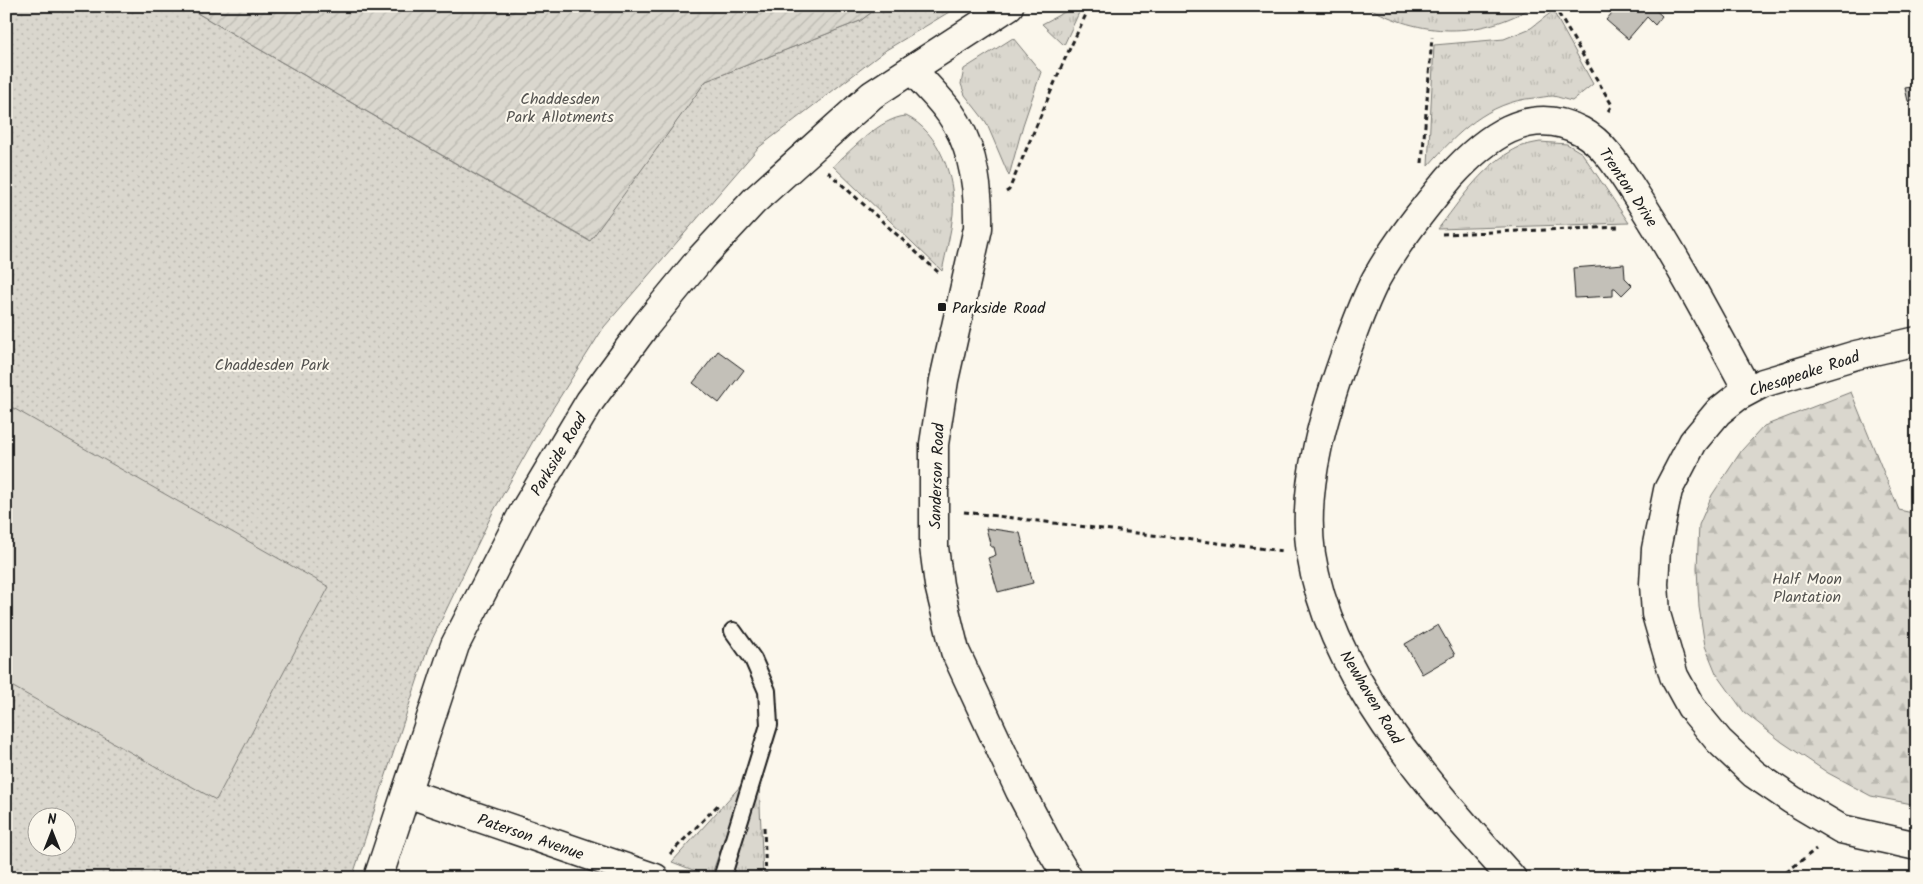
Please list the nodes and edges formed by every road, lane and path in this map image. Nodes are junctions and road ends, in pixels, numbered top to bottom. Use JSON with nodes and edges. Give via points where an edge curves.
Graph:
{"nodes":[{"id":1,"x":1009,"y":6,"type":"edge"},
{"id":2,"x":1090,"y":6,"type":"edge"},
{"id":3,"x":1554,"y":6,"type":"edge"},
{"id":4,"x":1432,"y":37,"type":"dead end"},
{"id":5,"x":912,"y":69,"type":"junction"},
{"id":6,"x":1592,"y":138,"type":"junction"},
{"id":7,"x":807,"y":153,"type":"junction"},
{"id":8,"x":1422,"y":169,"type":"dead end"},
{"id":9,"x":978,"y":206,"type":"junction"},
{"id":10,"x":1656,"y":226,"type":"junction"},
{"id":11,"x":1404,"y":236,"type":"junction"},
{"id":12,"x":1374,"y":282,"type":"joint"},
{"id":13,"x":962,"y":294,"type":"junction"},
{"id":14,"x":1917,"y":341,"type":"edge"},
{"id":15,"x":1748,"y":390,"type":"junction"},
{"id":16,"x":933,"y":508,"type":"junction"},
{"id":17,"x":1312,"y":554,"type":"junction"},
{"id":18,"x":733,"y":631,"type":"dead end"},
{"id":19,"x":407,"y":793,"type":"junction"},
{"id":20,"x":723,"y":800,"type":"dead end"},
{"id":21,"x":1841,"y":829,"type":"junction"},
{"id":22,"x":1917,"y":846,"type":"edge"},
{"id":23,"x":652,"y":877,"type":"edge"},
{"id":24,"x":378,"y":878,"type":"edge"},
{"id":25,"x":722,"y":878,"type":"edge"},
{"id":26,"x":1068,"y":878,"type":"edge"},
{"id":27,"x":1512,"y":878,"type":"edge"},
{"id":28,"x":1779,"y":878,"type":"edge"}],
"edges":[{"from":1,"to":5,"type":"street","name":"Parkside Road"},
{"from":2,"to":9,"type":"path","via":[[1009,190]]},
{"from":3,"to":6,"type":"path","via":[[1612,104]]},
{"from":4,"to":8,"type":"path"},
{"from":5,"to":7,"type":"street","name":"Parkside Road","via":[[872,95]]},
{"from":5,"to":9,"type":"street","name":"Sanderson Road","via":[[951,113],[966,143],[976,180]]},
{"from":6,"to":10,"type":"street","name":"Trenton Drive","via":[[1602,146]]},
{"from":6,"to":11,"type":"street","name":"Trenton Drive","via":[[1574,127],[1549,121],[1524,123],[1501,132],[1462,164]]},
{"from":7,"to":13,"type":"path"},
{"from":7,"to":19,"type":"street","name":"Parkside Road","via":[[754,201],[701,258],[590,401],[523,513],[455,645]]},
{"from":9,"to":13,"type":"street","name":"Sanderson Road","via":[[978,228]]},
{"from":10,"to":11,"type":"path"},
{"from":10,"to":15,"type":"street","name":"Trenton Drive"},
{"from":11,"to":12,"type":"street","name":"Trenton Drive"},
{"from":12,"to":17,"type":"street","name":"Newhaven Road","via":[[1340,368],[1320,442],[1310,504]]},
{"from":13,"to":16,"type":"street","name":"Sanderson Road","via":[[934,444]]},
{"from":14,"to":15,"type":"street","name":"Chesapeake Road","via":[[1856,355]]},
{"from":15,"to":21,"type":"street","name":"Chesapeake Road","via":[[1727,404],[1702,429],[1668,490],[1656,549],[1656,614],[1674,676],[1691,707],[1720,741],[1754,774]]},
{"from":16,"to":17,"type":"path"},
{"from":16,"to":26,"type":"street","name":"Sanderson Road","via":[[939,585],[955,651],[1020,791]]},
{"from":17,"to":27,"type":"street","name":"Newhaven Road","via":[[1316,578],[1332,626],[1349,664],[1374,706],[1458,820]]},
{"from":18,"to":25,"type":"lane","via":[[753,659],[767,691],[769,724]]},
{"from":19,"to":23,"type":"street","name":"Paterson Avenue"},
{"from":19,"to":24,"type":"street","name":"Parkside Road"},
{"from":20,"to":23,"type":"path"},
{"from":21,"to":22,"type":"street","name":"Chesapeake Road"},
{"from":21,"to":28,"type":"path"}]}
